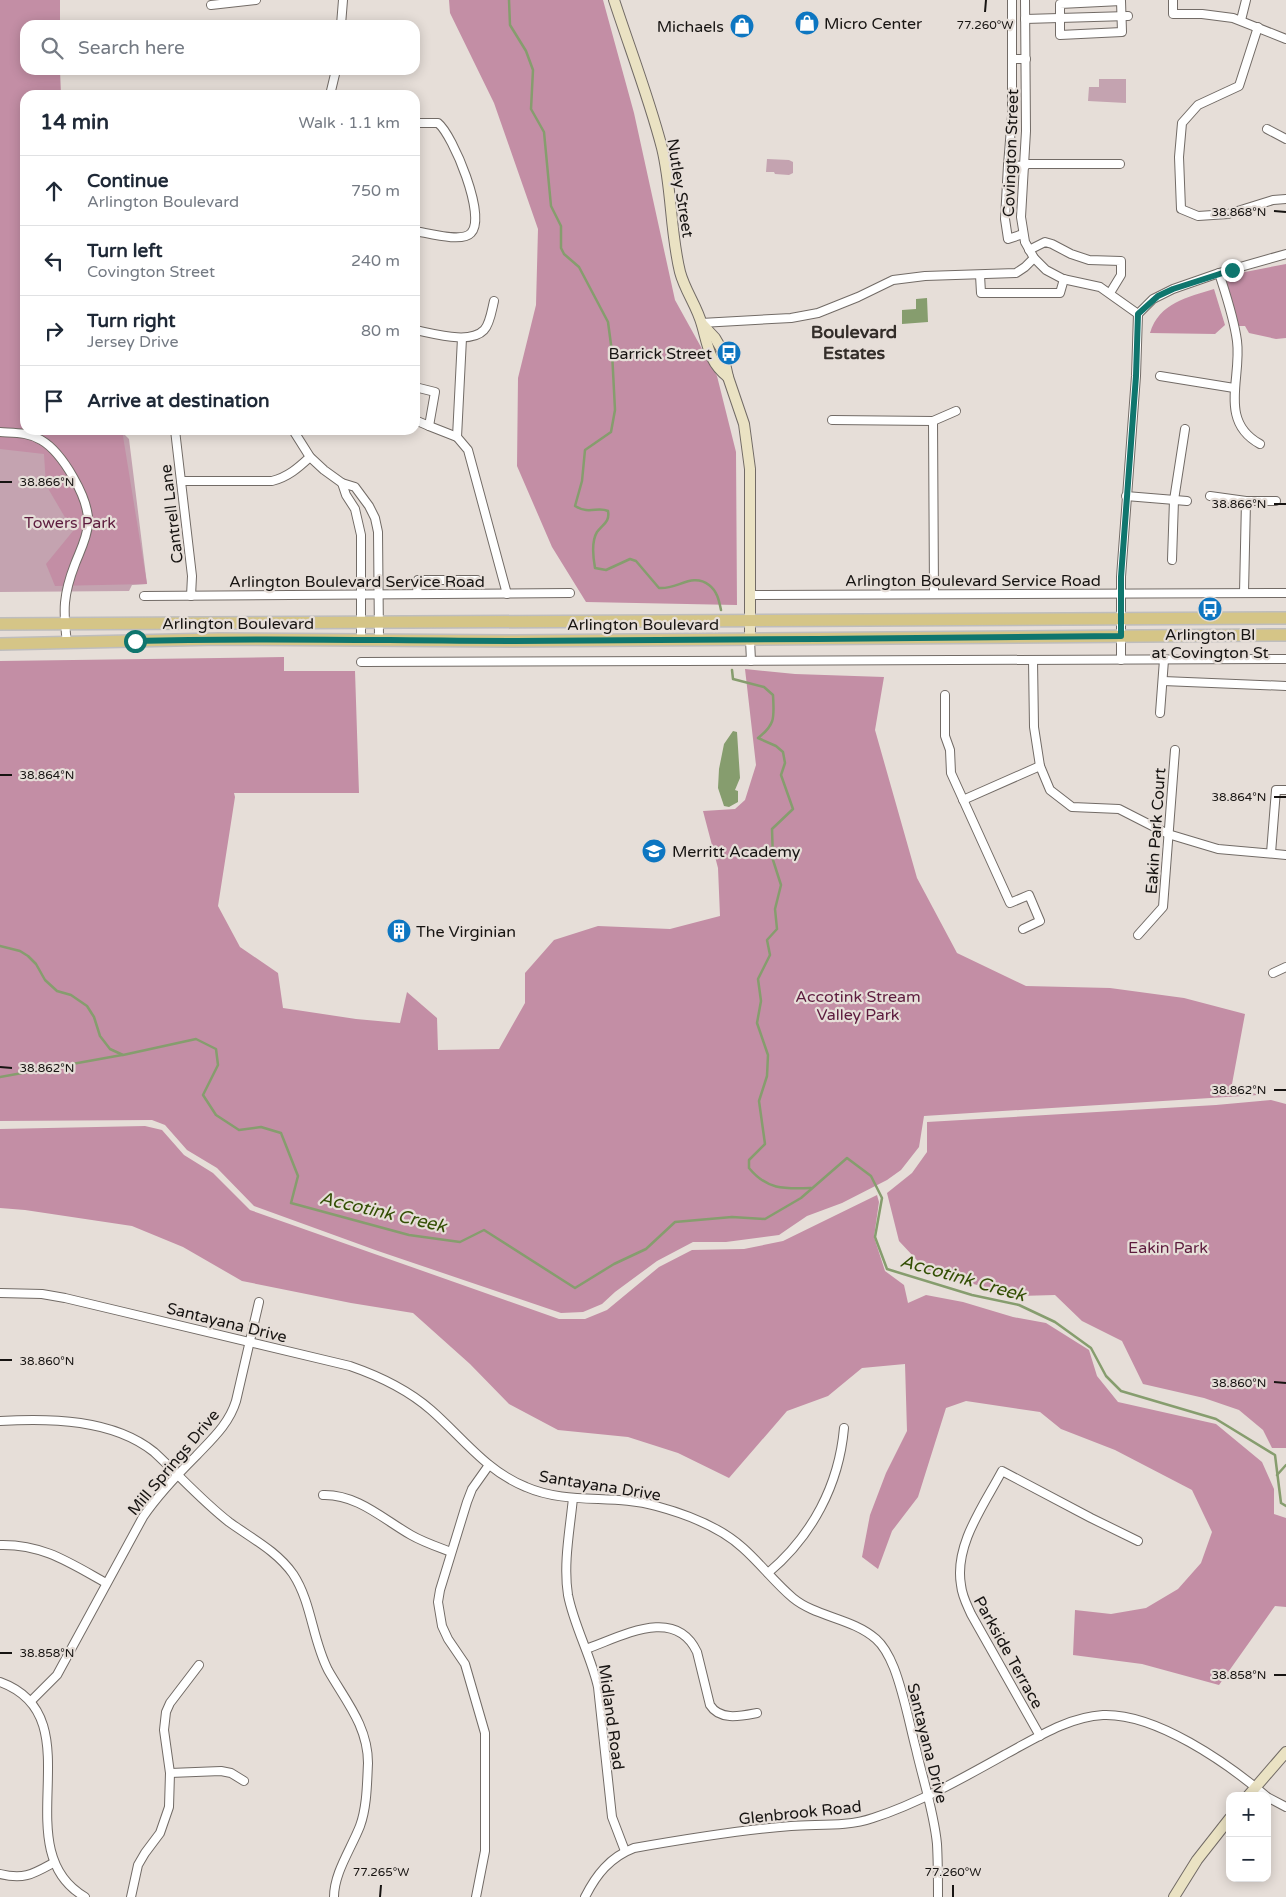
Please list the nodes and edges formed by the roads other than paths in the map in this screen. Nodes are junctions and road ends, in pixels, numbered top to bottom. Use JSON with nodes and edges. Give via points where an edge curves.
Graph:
{"nodes":[{"id":1,"x":256,"y":0,"type":"edge"},
{"id":2,"x":343,"y":0,"type":"edge"},
{"id":3,"x":614,"y":0,"type":"edge"},
{"id":4,"x":1012,"y":0,"type":"edge"},
{"id":5,"x":1025,"y":0,"type":"edge"},
{"id":6,"x":1172,"y":0,"type":"edge"},
{"id":7,"x":1246,"y":0,"type":"edge"},
{"id":8,"x":211,"y":5,"type":"dead end"},
{"id":9,"x":1125,"y":16,"type":"junction"},
{"id":10,"x":1061,"y":18,"type":"junction"},
{"id":11,"x":341,"y":20,"type":"edge"},
{"id":12,"x":1025,"y":20,"type":"junction"},
{"id":13,"x":1241,"y":20,"type":"junction"},
{"id":14,"x":1258,"y":27,"type":"junction"},
{"id":15,"x":1286,"y":39,"type":"edge"},
{"id":16,"x":1012,"y":59,"type":"junction"},
{"id":17,"x":1026,"y":59,"type":"junction"},
{"id":18,"x":335,"y":75,"type":"edge"},
{"id":19,"x":331,"y":90,"type":"edge"},
{"id":20,"x":420,"y":123,"type":"edge"},
{"id":21,"x":1267,"y":130,"type":"dead end"},
{"id":22,"x":1286,"y":139,"type":"edge"},
{"id":23,"x":1120,"y":164,"type":"dead end"},
{"id":24,"x":1008,"y":165,"type":"junction"},
{"id":25,"x":1025,"y":165,"type":"junction"},
{"id":26,"x":1286,"y":199,"type":"edge"},
{"id":27,"x":420,"y":232,"type":"edge"},
{"id":28,"x":1023,"y":234,"type":"junction"},
{"id":29,"x":1029,"y":250,"type":"junction"},
{"id":30,"x":1286,"y":254,"type":"edge"},
{"id":31,"x":1034,"y":258,"type":"junction"},
{"id":32,"x":1219,"y":273,"type":"junction"},
{"id":33,"x":980,"y":275,"type":"junction"},
{"id":34,"x":1064,"y":279,"type":"junction"},
{"id":35,"x":1110,"y":294,"type":"junction"},
{"id":36,"x":494,"y":301,"type":"dead end"},
{"id":37,"x":1138,"y":314,"type":"junction"},
{"id":38,"x":701,"y":323,"type":"junction"},
{"id":39,"x":420,"y":331,"type":"edge"},
{"id":40,"x":462,"y":338,"type":"junction"},
{"id":41,"x":1160,"y":376,"type":"dead end"},
{"id":42,"x":420,"y":388,"type":"edge"},
{"id":43,"x":1234,"y":388,"type":"junction"},
{"id":44,"x":956,"y":411,"type":"dead end"},
{"id":45,"x":832,"y":420,"type":"dead end"},
{"id":46,"x":933,"y":421,"type":"junction"},
{"id":47,"x":420,"y":422,"type":"edge"},
{"id":48,"x":429,"y":426,"type":"junction"},
{"id":49,"x":1185,"y":429,"type":"dead end"},
{"id":50,"x":0,"y":432,"type":"edge"},
{"id":51,"x":20,"y":433,"type":"edge"},
{"id":52,"x":29,"y":435,"type":"edge"},
{"id":53,"x":176,"y":435,"type":"edge"},
{"id":54,"x":295,"y":435,"type":"edge"},
{"id":55,"x":457,"y":437,"type":"junction"},
{"id":56,"x":1260,"y":444,"type":"dead end"},
{"id":57,"x":310,"y":457,"type":"junction"},
{"id":58,"x":181,"y":481,"type":"junction"},
{"id":59,"x":342,"y":483,"type":"junction"},
{"id":60,"x":1126,"y":496,"type":"junction"},
{"id":61,"x":1210,"y":496,"type":"dead end"},
{"id":62,"x":1174,"y":500,"type":"junction"},
{"id":63,"x":1187,"y":501,"type":"dead end"},
{"id":64,"x":1246,"y":501,"type":"junction"},
{"id":65,"x":1276,"y":501,"type":"dead end"},
{"id":66,"x":1172,"y":560,"type":"dead end"},
{"id":67,"x":477,"y":580,"type":"dead end"},
{"id":68,"x":570,"y":593,"type":"dead end"},
{"id":69,"x":1244,"y":593,"type":"junction"},
{"id":70,"x":1286,"y":593,"type":"edge"},
{"id":71,"x":360,"y":594,"type":"junction"},
{"id":72,"x":379,"y":594,"type":"junction"},
{"id":73,"x":417,"y":594,"type":"junction"},
{"id":74,"x":506,"y":594,"type":"junction"},
{"id":75,"x":934,"y":594,"type":"junction"},
{"id":76,"x":1121,"y":594,"type":"junction"},
{"id":77,"x":144,"y":596,"type":"dead end"},
{"id":78,"x":192,"y":596,"type":"junction"},
{"id":79,"x":750,"y":596,"type":"junction"},
{"id":80,"x":1286,"y":618,"type":"edge"},
{"id":81,"x":1121,"y":619,"type":"junction"},
{"id":82,"x":750,"y":621,"type":"junction"},
{"id":83,"x":361,"y":622,"type":"junction"},
{"id":84,"x":380,"y":622,"type":"junction"},
{"id":85,"x":0,"y":624,"type":"edge"},
{"id":86,"x":65,"y":624,"type":"junction"},
{"id":87,"x":1286,"y":635,"type":"edge"},
{"id":88,"x":1121,"y":636,"type":"junction"},
{"id":89,"x":361,"y":639,"type":"junction"},
{"id":90,"x":379,"y":639,"type":"junction"},
{"id":91,"x":750,"y":640,"type":"junction"},
{"id":92,"x":67,"y":642,"type":"junction"},
{"id":93,"x":0,"y":644,"type":"edge"},
{"id":94,"x":1033,"y":660,"type":"junction"},
{"id":95,"x":1120,"y":660,"type":"junction"},
{"id":96,"x":1164,"y":660,"type":"junction"},
{"id":97,"x":1286,"y":660,"type":"edge"},
{"id":98,"x":750,"y":661,"type":"junction"},
{"id":99,"x":361,"y":662,"type":"dead end"},
{"id":100,"x":1163,"y":681,"type":"junction"},
{"id":101,"x":1286,"y":686,"type":"edge"},
{"id":102,"x":945,"y":695,"type":"dead end"},
{"id":103,"x":1160,"y":713,"type":"dead end"},
{"id":104,"x":1175,"y":750,"type":"dead end"},
{"id":105,"x":1040,"y":766,"type":"junction"},
{"id":106,"x":1286,"y":790,"type":"edge"},
{"id":107,"x":963,"y":800,"type":"junction"},
{"id":108,"x":1168,"y":834,"type":"junction"},
{"id":109,"x":1271,"y":853,"type":"junction"},
{"id":110,"x":1286,"y":855,"type":"edge"},
{"id":111,"x":1023,"y":929,"type":"dead end"},
{"id":112,"x":1138,"y":935,"type":"dead end"},
{"id":113,"x":1286,"y":967,"type":"edge"},
{"id":114,"x":1273,"y":973,"type":"dead end"},
{"id":115,"x":0,"y":1293,"type":"edge"},
{"id":116,"x":259,"y":1302,"type":"dead end"},
{"id":117,"x":250,"y":1342,"type":"junction"},
{"id":118,"x":0,"y":1421,"type":"edge"},
{"id":119,"x":844,"y":1428,"type":"dead end"},
{"id":120,"x":489,"y":1465,"type":"junction"},
{"id":121,"x":178,"y":1474,"type":"junction"},
{"id":122,"x":323,"y":1494,"type":"dead end"},
{"id":123,"x":573,"y":1498,"type":"junction"},
{"id":124,"x":1138,"y":1541,"type":"dead end"},
{"id":125,"x":0,"y":1545,"type":"edge"},
{"id":126,"x":451,"y":1552,"type":"junction"},
{"id":127,"x":768,"y":1573,"type":"junction"},
{"id":128,"x":106,"y":1583,"type":"junction"},
{"id":129,"x":586,"y":1649,"type":"junction"},
{"id":130,"x":200,"y":1665,"type":"dead end"},
{"id":131,"x":0,"y":1682,"type":"edge"},
{"id":132,"x":31,"y":1701,"type":"junction"},
{"id":133,"x":757,"y":1712,"type":"dead end"},
{"id":134,"x":1040,"y":1736,"type":"junction"},
{"id":135,"x":1286,"y":1752,"type":"edge"},
{"id":136,"x":170,"y":1773,"type":"junction"},
{"id":137,"x":244,"y":1781,"type":"dead end"},
{"id":138,"x":1256,"y":1787,"type":"junction"},
{"id":139,"x":1252,"y":1792,"type":"edge"},
{"id":140,"x":1262,"y":1792,"type":"edge"},
{"id":141,"x":927,"y":1795,"type":"junction"},
{"id":142,"x":1271,"y":1798,"type":"edge"},
{"id":143,"x":1286,"y":1807,"type":"edge"},
{"id":144,"x":1226,"y":1823,"type":"edge"},
{"id":145,"x":625,"y":1851,"type":"junction"},
{"id":146,"x":53,"y":1863,"type":"junction"},
{"id":147,"x":0,"y":1874,"type":"edge"},
{"id":148,"x":85,"y":1897,"type":"edge"},
{"id":149,"x":131,"y":1897,"type":"edge"},
{"id":150,"x":334,"y":1897,"type":"edge"},
{"id":151,"x":476,"y":1897,"type":"edge"},
{"id":152,"x":585,"y":1897,"type":"edge"},
{"id":153,"x":938,"y":1897,"type":"edge"},
{"id":154,"x":1174,"y":1897,"type":"edge"}],
"edges":[{"from":1,"to":8,"type":"street"},
{"from":2,"to":11,"type":"street"},
{"from":3,"to":38,"type":"main road","name":"Nutley Street","via":[[661,147],[680,272]]},
{"from":4,"to":16,"type":"street"},
{"from":5,"to":12,"type":"street","name":"Covington Street"},
{"from":6,"to":13,"type":"street","via":[[1173,14],[1202,14]]},
{"from":7,"to":13,"type":"street"},
{"from":9,"to":10,"type":"street"},
{"from":9,"to":10,"type":"street","via":[[1121,1],[1060,4]]},
{"from":9,"to":10,"type":"street","via":[[1122,32],[1060,35]]},
{"from":10,"to":12,"type":"street"},
{"from":12,"to":17,"type":"street","name":"Covington Street"},
{"from":13,"to":14,"type":"street"},
{"from":14,"to":15,"type":"street"},
{"from":14,"to":26,"type":"street","via":[[1239,86],[1198,105],[1182,123],[1179,157],[1182,209],[1198,216],[1228,214]]},
{"from":16,"to":17,"type":"street"},
{"from":16,"to":24,"type":"street"},
{"from":17,"to":25,"type":"street","name":"Covington Street"},
{"from":18,"to":19,"type":"street"},
{"from":20,"to":27,"type":"street","via":[[438,123],[445,128],[462,168],[476,217],[471,234],[462,238]]},
{"from":21,"to":22,"type":"street"},
{"from":23,"to":25,"type":"street"},
{"from":24,"to":25,"type":"street"},
{"from":24,"to":28,"type":"street","via":[[1005,220],[1008,239]]},
{"from":25,"to":28,"type":"street","name":"Covington Street"},
{"from":28,"to":29,"type":"street","name":"Covington Street"},
{"from":29,"to":31,"type":"street","name":"Covington Street"},
{"from":29,"to":35,"type":"street","via":[[1045,242],[1089,260],[1120,261],[1121,275]]},
{"from":30,"to":32,"type":"street"},
{"from":31,"to":33,"type":"street","via":[[1016,273]]},
{"from":31,"to":34,"type":"street","name":"Covington Street","via":[[1046,270]]},
{"from":32,"to":37,"type":"street","via":[[1158,296]]},
{"from":32,"to":43,"type":"street","via":[[1237,344]]},
{"from":33,"to":34,"type":"street","via":[[980,293],[1060,293]]},
{"from":33,"to":38,"type":"street","via":[[893,280],[818,313],[791,318]]},
{"from":34,"to":35,"type":"street","name":"Covington Street","via":[[1088,283]]},
{"from":35,"to":37,"type":"street","name":"Covington Street"},
{"from":36,"to":40,"type":"street","via":[[484,330]]},
{"from":37,"to":60,"type":"street"},
{"from":38,"to":79,"type":"main road","name":"Nutley Street","via":[[722,350],[744,424],[750,469]]},
{"from":39,"to":40,"type":"street"},
{"from":40,"to":55,"type":"street"},
{"from":41,"to":43,"type":"street"},
{"from":42,"to":48,"type":"street","via":[[435,392]]},
{"from":43,"to":56,"type":"street","via":[[1238,421],[1243,432]]},
{"from":44,"to":46,"type":"street"},
{"from":45,"to":46,"type":"street"},
{"from":46,"to":75,"type":"street"},
{"from":47,"to":48,"type":"street"},
{"from":48,"to":55,"type":"street"},
{"from":49,"to":62,"type":"street"},
{"from":50,"to":51,"type":"street"},
{"from":52,"to":86,"type":"street","via":[[47,444],[66,468],[87,507],[88,525],[68,584]]},
{"from":53,"to":58,"type":"street","name":"Cantrell Lane"},
{"from":54,"to":57,"type":"street"},
{"from":55,"to":74,"type":"street","via":[[468,450]]},
{"from":57,"to":58,"type":"street","via":[[291,474],[272,481]]},
{"from":57,"to":59,"type":"street"},
{"from":58,"to":78,"type":"street","name":"Cantrell Lane"},
{"from":59,"to":71,"type":"street","via":[[355,509],[361,535]]},
{"from":59,"to":72,"type":"street","via":[[355,487],[375,518]]},
{"from":60,"to":62,"type":"street"},
{"from":60,"to":76,"type":"street"},
{"from":61,"to":64,"type":"street"},
{"from":62,"to":63,"type":"street"},
{"from":62,"to":66,"type":"street"},
{"from":64,"to":65,"type":"street"},
{"from":64,"to":69,"type":"street"},
{"from":67,"to":73,"type":"street","via":[[418,580]]},
{"from":68,"to":74,"type":"street","name":"Arlington Boulevard Service Road"},
{"from":69,"to":70,"type":"street","name":"Arlington Boulevard Service Road"},
{"from":69,"to":76,"type":"street","name":"Arlington Boulevard Service Road"},
{"from":71,"to":72,"type":"street","name":"Arlington Boulevard Service Road"},
{"from":71,"to":78,"type":"street","name":"Arlington Boulevard Service Road"},
{"from":71,"to":83,"type":"street"},
{"from":72,"to":73,"type":"street","name":"Arlington Boulevard Service Road"},
{"from":72,"to":84,"type":"street"},
{"from":73,"to":74,"type":"street","name":"Arlington Boulevard Service Road"},
{"from":75,"to":76,"type":"street","name":"Arlington Boulevard Service Road"},
{"from":75,"to":79,"type":"street","name":"Arlington Boulevard Service Road"},
{"from":76,"to":81,"type":"street"},
{"from":77,"to":78,"type":"street","name":"Arlington Boulevard Service Road"},
{"from":79,"to":82,"type":"main road","name":"Nutley Street"},
{"from":80,"to":81,"type":"main road","name":"Arlington Boulevard"},
{"from":81,"to":82,"type":"main road","name":"Arlington Boulevard"},
{"from":81,"to":88,"type":"street"},
{"from":82,"to":84,"type":"main road","name":"Arlington Boulevard"},
{"from":82,"to":91,"type":"main road","name":"Nutley Street"},
{"from":83,"to":84,"type":"main road","name":"Arlington Boulevard"},
{"from":83,"to":86,"type":"main road","name":"Arlington Boulevard"},
{"from":83,"to":89,"type":"street"},
{"from":84,"to":90,"type":"street"},
{"from":85,"to":86,"type":"main road","name":"Arlington Boulevard"},
{"from":86,"to":92,"type":"street"},
{"from":87,"to":88,"type":"main road","name":"Arlington Boulevard"},
{"from":88,"to":91,"type":"main road","name":"Arlington Boulevard"},
{"from":88,"to":95,"type":"street"},
{"from":89,"to":90,"type":"main road","name":"Arlington Boulevard"},
{"from":89,"to":92,"type":"main road","name":"Arlington Boulevard"},
{"from":90,"to":91,"type":"main road","name":"Arlington Boulevard"},
{"from":91,"to":98,"type":"street","name":"Nutley Street"},
{"from":92,"to":93,"type":"main road","name":"Arlington Boulevard"},
{"from":94,"to":95,"type":"street"},
{"from":94,"to":98,"type":"street"},
{"from":94,"to":105,"type":"street","via":[[1034,727]]},
{"from":95,"to":96,"type":"street"},
{"from":96,"to":97,"type":"street"},
{"from":96,"to":100,"type":"street"},
{"from":98,"to":99,"type":"street"},
{"from":100,"to":101,"type":"street"},
{"from":100,"to":103,"type":"street"},
{"from":102,"to":107,"type":"street","via":[[945,736],[950,750],[950,769]]},
{"from":104,"to":108,"type":"street","name":"Eakin Park Court"},
{"from":105,"to":107,"type":"street"},
{"from":105,"to":108,"type":"street","via":[[1050,790],[1072,807],[1119,809]]},
{"from":106,"to":109,"type":"street","via":[[1276,790]]},
{"from":107,"to":111,"type":"street","via":[[1010,903],[1029,895],[1040,921]]},
{"from":108,"to":109,"type":"street","via":[[1218,849]]},
{"from":108,"to":112,"type":"street","name":"Eakin Park Court","via":[[1163,907]]},
{"from":109,"to":110,"type":"street"},
{"from":113,"to":114,"type":"street"},
{"from":115,"to":117,"type":"street","name":"Santayana Drive","via":[[65,1298]]},
{"from":116,"to":117,"type":"street","name":"Mill Springs Drive"},
{"from":117,"to":120,"type":"street","name":"Santayana Drive","via":[[350,1366],[390,1382],[429,1408]]},
{"from":117,"to":121,"type":"street","name":"Mill Springs Drive","via":[[231,1415]]},
{"from":118,"to":121,"type":"street","via":[[63,1421],[119,1433],[147,1446]]},
{"from":119,"to":127,"type":"street","via":[[842,1448],[821,1510],[794,1548]]},
{"from":120,"to":123,"type":"street","name":"Santayana Drive","via":[[527,1488]]},
{"from":120,"to":126,"type":"street","via":[[470,1496]]},
{"from":121,"to":128,"type":"street","name":"Mill Springs Drive","via":[[142,1517]]},
{"from":121,"to":150,"type":"street","via":[[227,1520],[273,1553],[292,1572],[304,1596],[322,1657],[359,1722],[368,1760],[364,1809],[335,1884]]},
{"from":122,"to":126,"type":"street","via":[[350,1499],[412,1536]]},
{"from":123,"to":127,"type":"street","name":"Santayana Drive","via":[[637,1502],[684,1515],[728,1536]]},
{"from":123,"to":129,"type":"street","name":"Midland Road","via":[[567,1586]]},
{"from":124,"to":134,"type":"street","name":"Parkside Terrace","via":[[1002,1471],[977,1518],[966,1540],[960,1564],[960,1585],[971,1614]]},
{"from":125,"to":128,"type":"street","via":[[37,1548]]},
{"from":126,"to":151,"type":"street","via":[[440,1590],[440,1615],[448,1639],[465,1664],[483,1721],[486,1742],[485,1851]]},
{"from":127,"to":141,"type":"street","name":"Santayana Drive","via":[[796,1601],[860,1628],[884,1648],[899,1682]]},
{"from":128,"to":132,"type":"street","name":"Mill Springs Drive","via":[[57,1675]]},
{"from":129,"to":133,"type":"street","via":[[652,1626],[671,1628],[681,1632],[693,1644],[713,1710],[724,1715],[742,1716]]},
{"from":129,"to":145,"type":"street","name":"Midland Road","via":[[598,1687],[612,1818]]},
{"from":130,"to":136,"type":"street","via":[[166,1712],[164,1730]]},
{"from":131,"to":132,"type":"street"},
{"from":132,"to":146,"type":"street","via":[[47,1739],[48,1836]]},
{"from":134,"to":138,"type":"street","name":"Glenbrook Road","via":[[1092,1717],[1131,1718],[1200,1748]]},
{"from":134,"to":141,"type":"street","name":"Glenbrook Road"},
{"from":135,"to":138,"type":"main road"},
{"from":136,"to":137,"type":"street","via":[[221,1771]]},
{"from":136,"to":149,"type":"street","via":[[169,1807],[164,1824],[141,1858]]},
{"from":138,"to":139,"type":"main road"},
{"from":138,"to":140,"type":"street","name":"Glenbrook Road"},
{"from":141,"to":145,"type":"street","name":"Glenbrook Road","via":[[860,1822],[760,1829]]},
{"from":141,"to":153,"type":"street","name":"Santayana Drive","via":[[936,1842]]},
{"from":142,"to":143,"type":"street","name":"Glenbrook Road"},
{"from":144,"to":154,"type":"main road"},
{"from":145,"to":152,"type":"street","name":"Glenbrook Road","via":[[599,1873]]},
{"from":146,"to":147,"type":"street","via":[[25,1877]]},
{"from":146,"to":148,"type":"street","via":[[71,1888]]}]}
